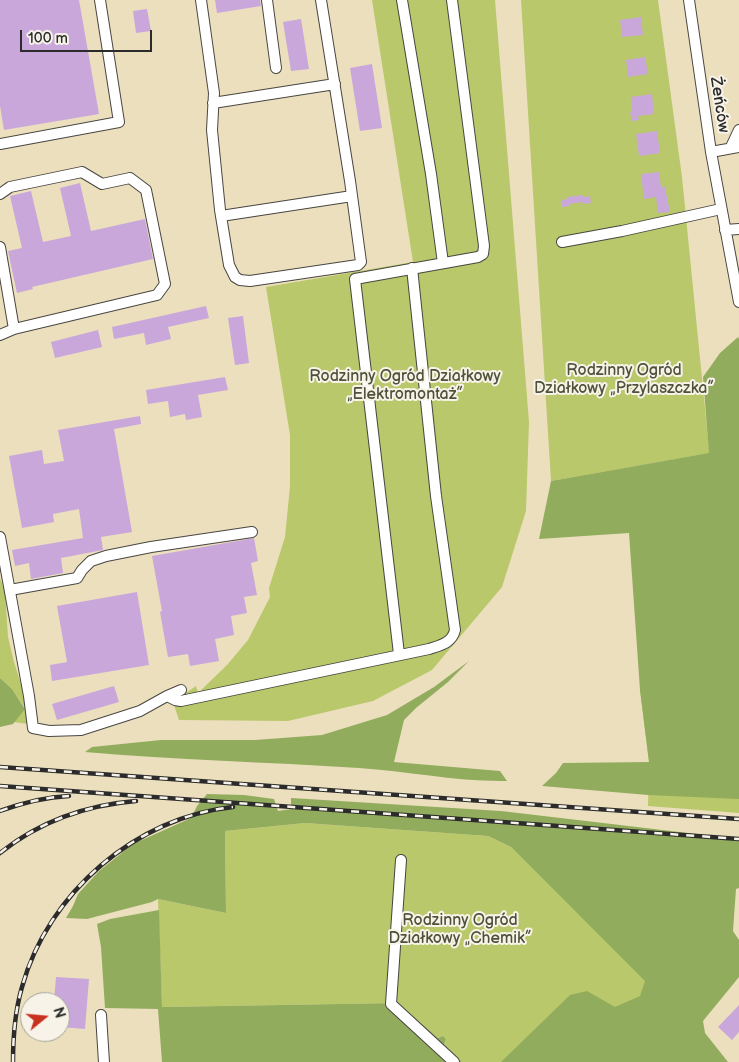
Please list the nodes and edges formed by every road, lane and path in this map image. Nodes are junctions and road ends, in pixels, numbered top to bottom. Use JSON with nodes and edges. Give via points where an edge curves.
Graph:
{"nodes":[{"id":1,"x":100,"y":0,"type":"edge"},
{"id":2,"x":201,"y":0,"type":"edge"},
{"id":3,"x":267,"y":0,"type":"edge"},
{"id":4,"x":321,"y":0,"type":"edge"},
{"id":5,"x":402,"y":0,"type":"edge"},
{"id":6,"x":452,"y":0,"type":"edge"},
{"id":7,"x":689,"y":0,"type":"edge"},
{"id":8,"x":276,"y":68,"type":"dead end"},
{"id":9,"x":334,"y":84,"type":"junction"},
{"id":10,"x":213,"y":104,"type":"junction"},
{"id":11,"x":739,"y":130,"type":"edge"},
{"id":12,"x":0,"y":144,"type":"edge"},
{"id":13,"x":735,"y":147,"type":"edge"},
{"id":14,"x":711,"y":152,"type":"junction"},
{"id":15,"x":0,"y":194,"type":"edge"},
{"id":16,"x":352,"y":196,"type":"junction"},
{"id":17,"x":721,"y":209,"type":"junction"},
{"id":18,"x":221,"y":216,"type":"junction"},
{"id":19,"x":739,"y":229,"type":"edge"},
{"id":20,"x":725,"y":230,"type":"junction"},
{"id":21,"x":562,"y":242,"type":"dead end"},
{"id":22,"x":0,"y":247,"type":"edge"},
{"id":23,"x":443,"y":263,"type":"junction"},
{"id":24,"x":412,"y":268,"type":"junction"},
{"id":25,"x":739,"y":302,"type":"edge"},
{"id":26,"x":5,"y":310,"type":"edge"},
{"id":27,"x":14,"y":329,"type":"junction"},
{"id":28,"x":0,"y":335,"type":"edge"},
{"id":29,"x":252,"y":532,"type":"dead end"},
{"id":30,"x":0,"y":537,"type":"edge"},
{"id":31,"x":10,"y":590,"type":"junction"},
{"id":32,"x":399,"y":654,"type":"junction"},
{"id":33,"x":181,"y":690,"type":"dead end"},
{"id":34,"x":167,"y":696,"type":"junction"},
{"id":35,"x":400,"y":860,"type":"dead end"},
{"id":36,"x":101,"y":1015,"type":"dead end"},
{"id":37,"x":445,"y":1037,"type":"dead end"},
{"id":38,"x":437,"y":1045,"type":"junction"},
{"id":39,"x":104,"y":1062,"type":"edge"},
{"id":40,"x":454,"y":1062,"type":"edge"}],
"edges":[{"from":1,"to":12,"type":"street","via":[[119,122]]},
{"from":2,"to":10,"type":"street"},
{"from":3,"to":8,"type":"street"},
{"from":4,"to":9,"type":"street"},
{"from":5,"to":23,"type":"street"},
{"from":6,"to":23,"type":"street","via":[[484,254]]},
{"from":7,"to":14,"type":"street","name":"Żeńców"},
{"from":9,"to":10,"type":"street"},
{"from":9,"to":16,"type":"street"},
{"from":10,"to":18,"type":"street","via":[[212,130]]},
{"from":11,"to":13,"type":"street"},
{"from":13,"to":14,"type":"street"},
{"from":14,"to":17,"type":"street","name":"Żeńców"},
{"from":15,"to":27,"type":"street","via":[[10,187],[82,172],[102,184],[130,178],[146,190],[165,284],[157,295]]},
{"from":16,"to":18,"type":"street"},
{"from":16,"to":18,"type":"street","via":[[361,262],[358,265],[240,280],[229,265]]},
{"from":17,"to":20,"type":"street","name":"Żeńców"},
{"from":17,"to":21,"type":"street"},
{"from":19,"to":20,"type":"street"},
{"from":20,"to":25,"type":"street","name":"Żeńców"},
{"from":22,"to":26,"type":"street"},
{"from":23,"to":24,"type":"street"},
{"from":24,"to":32,"type":"street","via":[[436,496],[455,630],[448,642]]},
{"from":24,"to":32,"type":"street","via":[[355,279]]},
{"from":26,"to":27,"type":"street"},
{"from":27,"to":28,"type":"street"},
{"from":29,"to":31,"type":"street","via":[[106,556],[91,562],[77,578]]},
{"from":30,"to":31,"type":"street"},
{"from":31,"to":34,"type":"street","via":[[33,728],[81,730],[140,711]]},
{"from":32,"to":34,"type":"street","via":[[181,701]]},
{"from":33,"to":34,"type":"street"},
{"from":35,"to":38,"type":"street","via":[[391,1004]]},
{"from":36,"to":39,"type":"street"},
{"from":37,"to":38,"type":"street"},
{"from":38,"to":40,"type":"street"}]}
